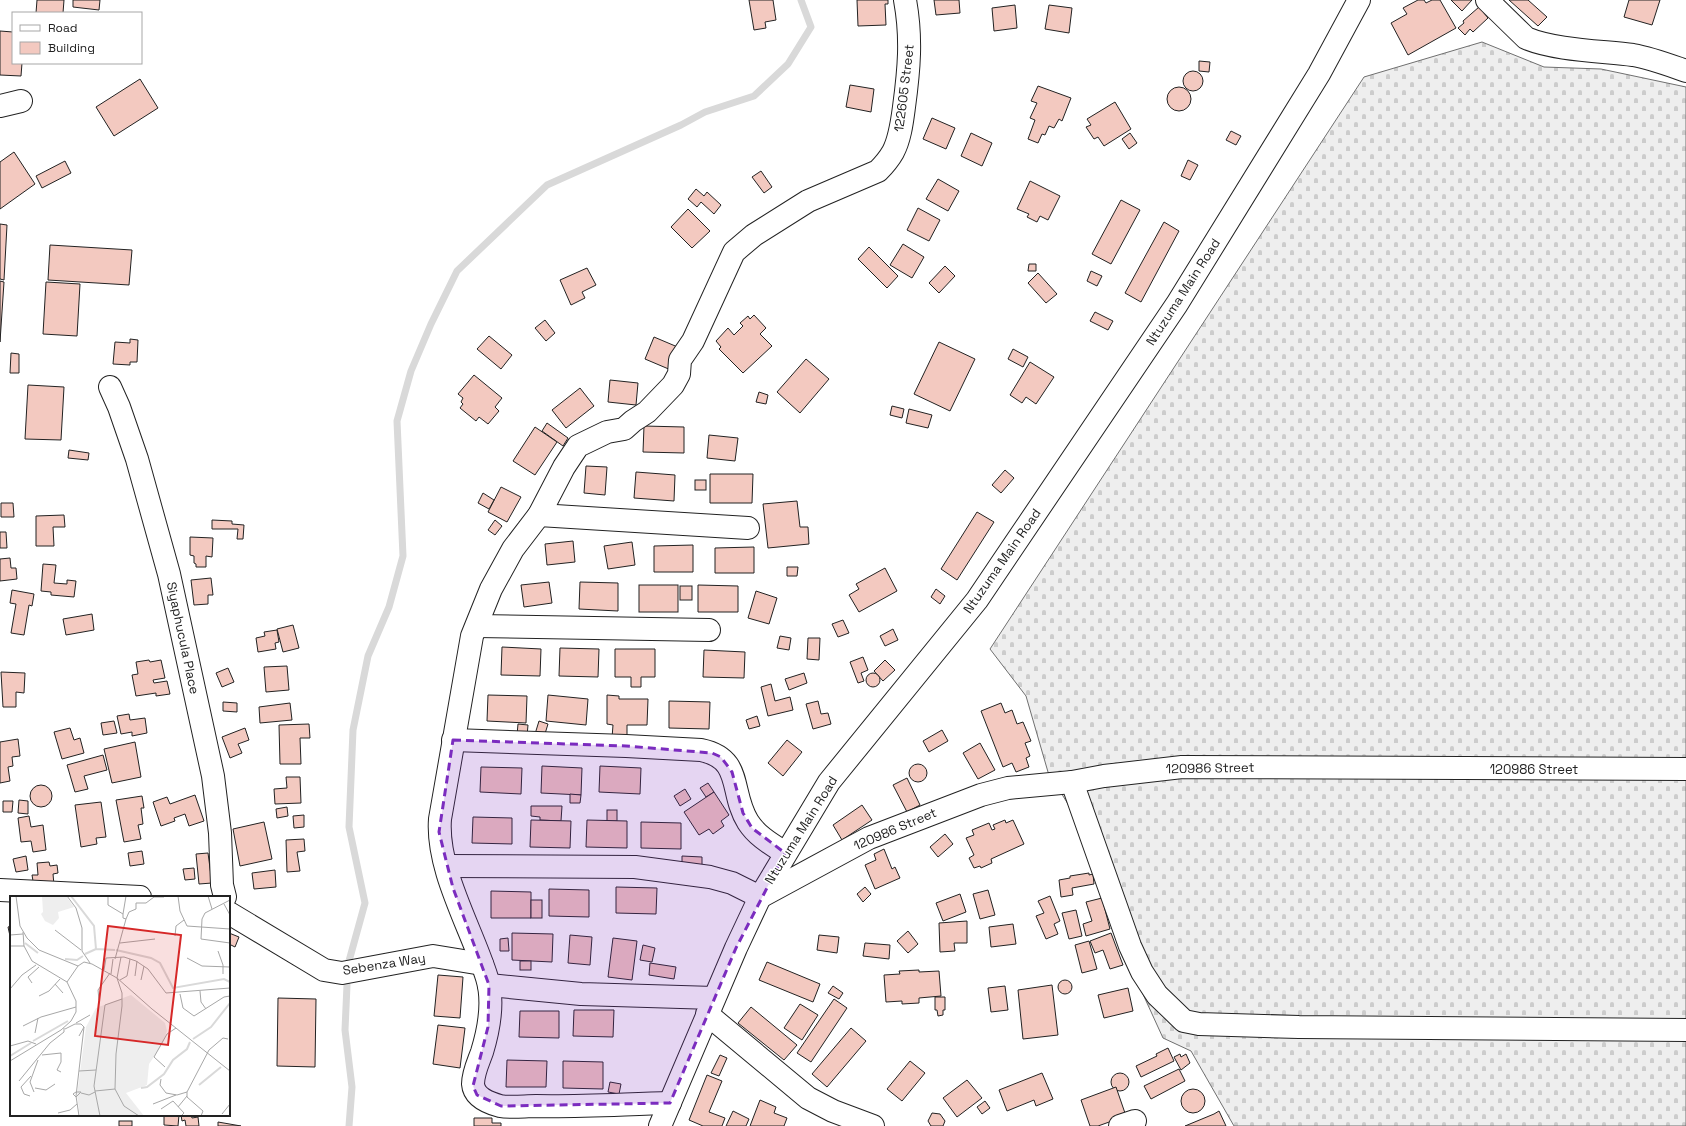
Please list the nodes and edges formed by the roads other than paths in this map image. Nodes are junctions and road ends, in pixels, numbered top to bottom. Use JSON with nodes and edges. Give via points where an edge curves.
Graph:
{"nodes":[{"id":1,"x":906,"y":0,"type":"edge"},
{"id":2,"x":1359,"y":0,"type":"edge"},
{"id":3,"x":1487,"y":0,"type":"edge"},
{"id":4,"x":1686,"y":71,"type":"edge"},
{"id":5,"x":110,"y":387,"type":"dead end"},
{"id":6,"x":539,"y":515,"type":"junction"},
{"id":7,"x":748,"y":528,"type":"dead end"},
{"id":8,"x":477,"y":626,"type":"junction"},
{"id":9,"x":709,"y":630,"type":"dead end"},
{"id":10,"x":453,"y":740,"type":"junction"},
{"id":11,"x":1686,"y":769,"type":"edge"},
{"id":12,"x":1072,"y":782,"type":"junction"},
{"id":13,"x":785,"y":853,"type":"junction"},
{"id":14,"x":446,"y":866,"type":"junction"},
{"id":15,"x":0,"y":890,"type":"edge"},
{"id":16,"x":120,"y":896,"type":"edge"},
{"id":17,"x":225,"y":896,"type":"edge"},
{"id":18,"x":760,"y":897,"type":"junction"},
{"id":19,"x":230,"y":914,"type":"edge"},
{"id":20,"x":482,"y":964,"type":"junction"},
{"id":21,"x":489,"y":985,"type":"junction"},
{"id":22,"x":711,"y":1006,"type":"junction"},
{"id":23,"x":1686,"y":1030,"type":"edge"},
{"id":24,"x":670,"y":1103,"type":"junction"},
{"id":25,"x":660,"y":1126,"type":"edge"},
{"id":26,"x":873,"y":1126,"type":"edge"}],
"edges":[{"from":1,"to":6,"type":"street","name":"122605 Street","via":[[910,54],[901,126],[894,151],[878,171],[808,201],[754,235],[734,252],[693,341],[680,360],[679,374],[673,385],[647,412],[624,429],[607,432],[578,446]]},
{"from":2,"to":13,"type":"street","name":"Ntuzuma Main Road","via":[[1319,74],[1177,304],[977,600],[829,782]]},
{"from":3,"to":4,"type":"street","via":[[1526,38],[1533,41],[1635,56]]},
{"from":5,"to":17,"type":"street","name":"Siyaphucula Place","via":[[137,459],[169,574],[213,776]]},
{"from":6,"to":7,"type":"street"},
{"from":6,"to":8,"type":"street","via":[[502,569],[491,589]]},
{"from":8,"to":9,"type":"street"},
{"from":8,"to":10,"type":"street","via":[[472,636]]},
{"from":10,"to":13,"type":"street","via":[[626,746],[701,750],[712,753],[721,757],[732,772],[743,813],[752,828],[759,836]]},
{"from":10,"to":14,"type":"street","via":[[439,832]]},
{"from":11,"to":12,"type":"street","name":"120986 Street","via":[[1182,767]]},
{"from":12,"to":18,"type":"street","name":"120986 Street","via":[[1008,788],[952,805],[870,838]]},
{"from":12,"to":23,"type":"street","via":[[1130,946],[1142,972],[1157,995],[1184,1021],[1199,1024],[1299,1027]]},
{"from":13,"to":18,"type":"street","name":"Ntuzuma Main Road"},
{"from":14,"to":18,"type":"street","via":[[635,867],[710,877],[732,883]]},
{"from":14,"to":20,"type":"street"},
{"from":15,"to":16,"type":"street"},
{"from":18,"to":22,"type":"street","name":"Ntuzuma Main Road"},
{"from":19,"to":20,"type":"street","name":"Sebenza Way","via":[[324,970],[342,973],[433,956]]},
{"from":20,"to":21,"type":"street"},
{"from":21,"to":22,"type":"street"},
{"from":21,"to":24,"type":"street","via":[[488,1027],[473,1086],[477,1095],[487,1102],[500,1106],[549,1107]]},
{"from":22,"to":24,"type":"street","name":"Ntuzuma Main Road"},
{"from":22,"to":26,"type":"street","via":[[808,1098],[833,1111]]},
{"from":24,"to":25,"type":"street","name":"Ntuzuma Main Road"}]}
